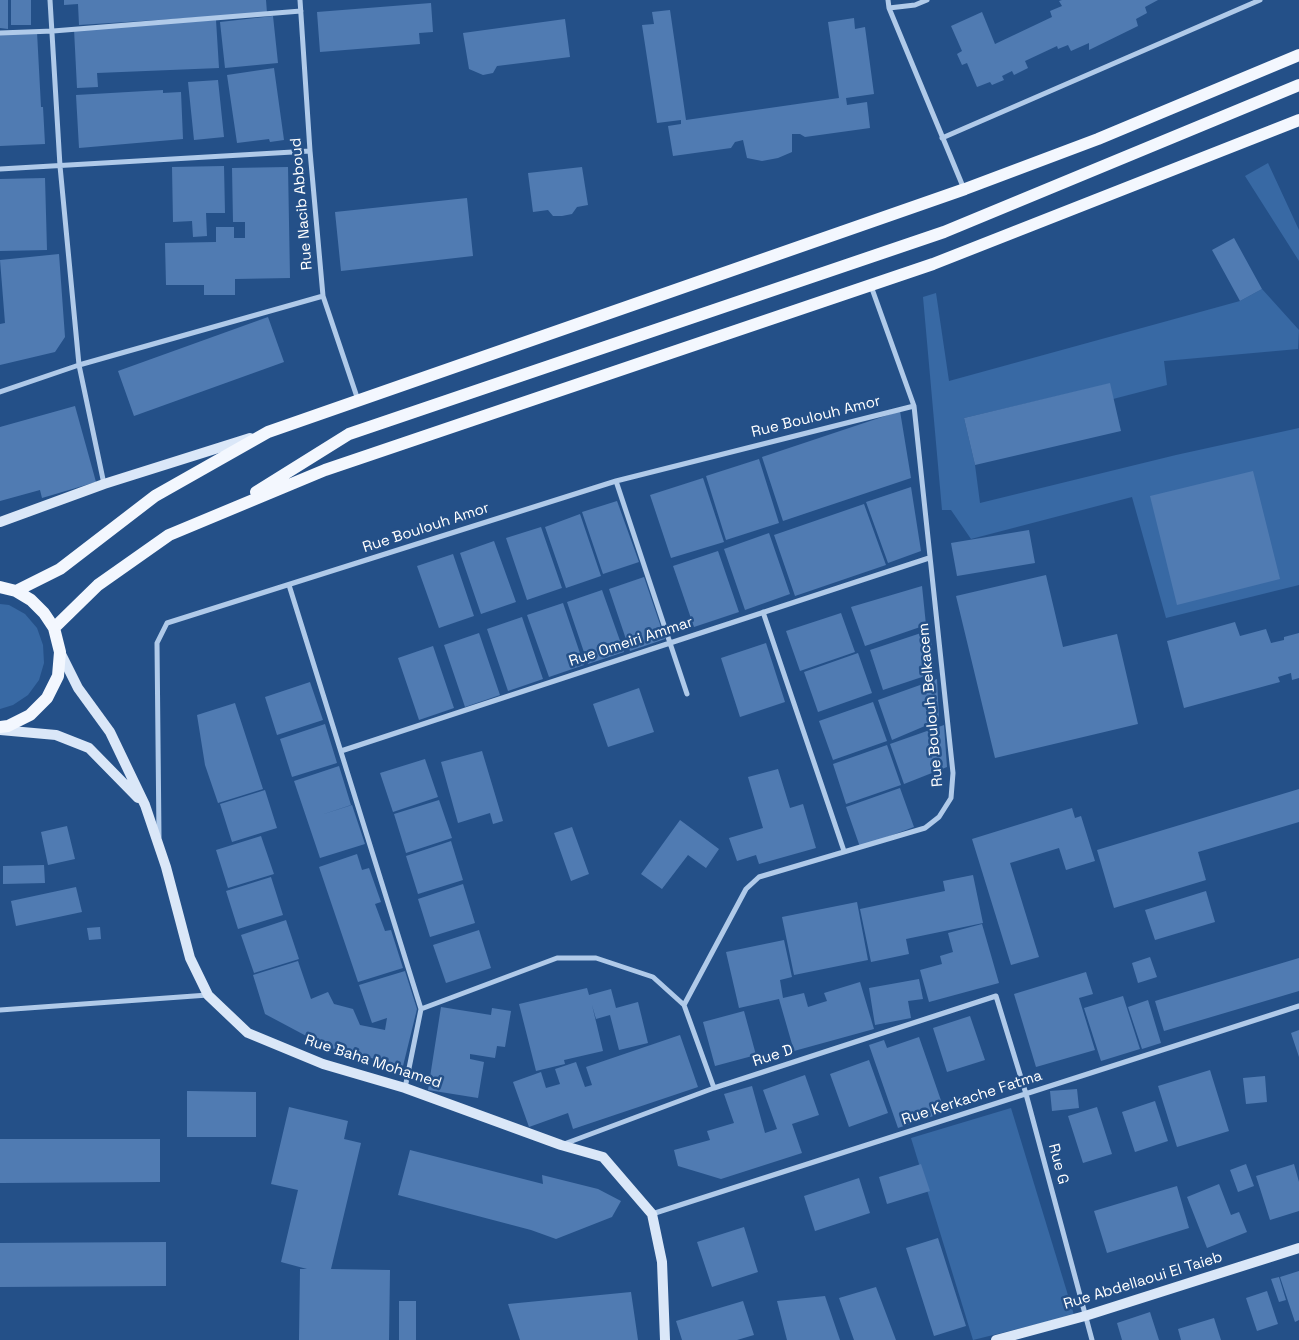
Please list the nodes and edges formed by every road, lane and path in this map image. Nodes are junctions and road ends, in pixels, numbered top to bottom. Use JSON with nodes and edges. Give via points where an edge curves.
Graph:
{"nodes":[{"id":1,"x":50,"y":0,"type":"edge"},
{"id":2,"x":300,"y":0,"type":"edge"},
{"id":3,"x":888,"y":0,"type":"edge"},
{"id":4,"x":927,"y":0,"type":"edge"},
{"id":5,"x":1260,"y":0,"type":"edge"},
{"id":6,"x":914,"y":2,"type":"edge"},
{"id":7,"x":889,"y":8,"type":"junction"},
{"id":8,"x":301,"y":11,"type":"junction"},
{"id":9,"x":52,"y":31,"type":"junction"},
{"id":10,"x":0,"y":33,"type":"edge"},
{"id":11,"x":1299,"y":55,"type":"edge"},
{"id":12,"x":1299,"y":85,"type":"edge"},
{"id":13,"x":1299,"y":120,"type":"edge"},
{"id":14,"x":942,"y":138,"type":"junction"},
{"id":15,"x":310,"y":151,"type":"junction"},
{"id":16,"x":60,"y":166,"type":"junction"},
{"id":17,"x":0,"y":169,"type":"edge"},
{"id":18,"x":965,"y":189,"type":"junction"},
{"id":19,"x":871,"y":285,"type":"junction"},
{"id":20,"x":323,"y":296,"type":"junction"},
{"id":21,"x":79,"y":365,"type":"junction"},
{"id":22,"x":0,"y":392,"type":"edge"},
{"id":23,"x":358,"y":400,"type":"junction"},
{"id":24,"x":914,"y":406,"type":"junction"},
{"id":25,"x":268,"y":432,"type":"junction"},
{"id":26,"x":616,"y":481,"type":"junction"},
{"id":27,"x":104,"y":484,"type":"junction"},
{"id":28,"x":226,"y":511,"type":"junction"},
{"id":29,"x":0,"y":522,"type":"edge"},
{"id":30,"x":929,"y":558,"type":"junction"},
{"id":31,"x":289,"y":584,"type":"junction"},
{"id":32,"x":0,"y":587,"type":"edge"},
{"id":33,"x":16,"y":591,"type":"junction"},
{"id":34,"x":763,"y":612,"type":"junction"},
{"id":35,"x":54,"y":628,"type":"junction"},
{"id":36,"x":669,"y":643,"type":"junction"},
{"id":37,"x":60,"y":652,"type":"junction"},
{"id":38,"x":687,"y":694,"type":"dead end"},
{"id":39,"x":0,"y":728,"type":"edge"},
{"id":40,"x":341,"y":751,"type":"junction"},
{"id":41,"x":145,"y":805,"type":"junction"},
{"id":42,"x":159,"y":846,"type":"junction"},
{"id":43,"x":844,"y":851,"type":"junction"},
{"id":44,"x":208,"y":995,"type":"junction"},
{"id":45,"x":996,"y":996,"type":"joint"},
{"id":46,"x":684,"y":1005,"type":"junction"},
{"id":47,"x":1299,"y":1006,"type":"edge"},
{"id":48,"x":422,"y":1009,"type":"junction"},
{"id":49,"x":0,"y":1010,"type":"edge"},
{"id":50,"x":405,"y":1088,"type":"junction"},
{"id":51,"x":714,"y":1088,"type":"junction"},
{"id":52,"x":1026,"y":1094,"type":"junction"},
{"id":53,"x":561,"y":1145,"type":"junction"},
{"id":54,"x":652,"y":1214,"type":"junction"},
{"id":55,"x":1299,"y":1248,"type":"edge"},
{"id":56,"x":1085,"y":1316,"type":"junction"},
{"id":57,"x":665,"y":1340,"type":"edge"},
{"id":58,"x":996,"y":1340,"type":"edge"},
{"id":59,"x":1092,"y":1340,"type":"edge"}],
"edges":[{"from":1,"to":9,"type":"street"},
{"from":2,"to":8,"type":"street","name":"Rue Nacib Abboud"},
{"from":3,"to":7,"type":"street"},
{"from":4,"to":6,"type":"street"},
{"from":5,"to":14,"type":"street"},
{"from":6,"to":7,"type":"street"},
{"from":7,"to":14,"type":"street"},
{"from":8,"to":9,"type":"street"},
{"from":8,"to":15,"type":"street","name":"Rue Nacib Abboud"},
{"from":9,"to":10,"type":"street"},
{"from":9,"to":16,"type":"street"},
{"from":11,"to":18,"type":"main road","via":[[1098,139]]},
{"from":12,"to":28,"type":"main road","via":[[944,232],[350,434]]},
{"from":13,"to":19,"type":"main road","via":[[933,264]]},
{"from":14,"to":18,"type":"street"},
{"from":15,"to":16,"type":"street"},
{"from":15,"to":20,"type":"street","name":"Rue Nacib Abboud"},
{"from":16,"to":17,"type":"street"},
{"from":16,"to":21,"type":"street"},
{"from":18,"to":23,"type":"main road"},
{"from":19,"to":24,"type":"street","name":"Rue Boulouh Belkacem"},
{"from":19,"to":28,"type":"main road","via":[[325,470]]},
{"from":20,"to":21,"type":"street"},
{"from":20,"to":23,"type":"street","name":"Rue Nacib Abboud"},
{"from":21,"to":22,"type":"street"},
{"from":21,"to":27,"type":"street"},
{"from":23,"to":25,"type":"main road"},
{"from":24,"to":26,"type":"street","name":"Rue Boulouh Amor"},
{"from":24,"to":30,"type":"street","name":"Rue Boulouh Belkacem"},
{"from":25,"to":27,"type":"main road"},
{"from":25,"to":33,"type":"main road","via":[[155,496],[60,569]]},
{"from":26,"to":31,"type":"street","name":"Rue Boulouh Amor"},
{"from":26,"to":36,"type":"street"},
{"from":27,"to":29,"type":"main road"},
{"from":28,"to":35,"type":"main road","via":[[169,535],[98,585]]},
{"from":30,"to":34,"type":"street","name":"Rue Omeiri Ammar"},
{"from":30,"to":43,"type":"street","name":"Rue Boulouh Belkacem","via":[[953,774],[951,798],[940,817],[925,828]]},
{"from":31,"to":40,"type":"street"},
{"from":31,"to":42,"type":"street","name":"Rue Boulouh Amor","via":[[167,623],[161,631],[156,669]]},
{"from":32,"to":33,"type":"main road"},
{"from":33,"to":35,"type":"main road","via":[[31,600]]},
{"from":34,"to":36,"type":"street","name":"Rue Omeiri Ammar"},
{"from":34,"to":43,"type":"street"},
{"from":35,"to":37,"type":"main road"},
{"from":36,"to":38,"type":"street"},
{"from":36,"to":40,"type":"street","name":"Rue Omeiri Ammar"},
{"from":37,"to":39,"type":"main road","via":[[58,676],[47,698],[30,715]]},
{"from":37,"to":41,"type":"main road","name":"Rue Baha Mohamed","via":[[78,688],[110,732]]},
{"from":39,"to":41,"type":"main road","via":[[56,735],[89,748]]},
{"from":40,"to":48,"type":"street"},
{"from":41,"to":42,"type":"main road","name":"Rue Baha Mohamed"},
{"from":42,"to":44,"type":"main road","name":"Rue Baha Mohamed","via":[[190,958]]},
{"from":43,"to":46,"type":"street","name":"Rue Boulouh Belkacem","via":[[759,877],[746,889]]},
{"from":44,"to":49,"type":"street"},
{"from":44,"to":50,"type":"main road","name":"Rue Baha Mohamed","via":[[248,1033],[323,1064]]},
{"from":45,"to":51,"type":"street","name":"Rue D"},
{"from":45,"to":52,"type":"street","name":"Rue G"},
{"from":46,"to":48,"type":"street","via":[[653,977],[596,958],[557,958]]},
{"from":46,"to":51,"type":"street"},
{"from":47,"to":52,"type":"street","name":"Rue Kerkache Fatma"},
{"from":48,"to":50,"type":"street"},
{"from":50,"to":53,"type":"main road","name":"Rue Baha Mohamed"},
{"from":51,"to":53,"type":"street","name":"Rue D"},
{"from":52,"to":54,"type":"street","name":"Rue Kerkache Fatma"},
{"from":52,"to":56,"type":"street","name":"Rue G"},
{"from":53,"to":54,"type":"main road","name":"Rue Baha Mohamed","via":[[602,1157]]},
{"from":54,"to":57,"type":"main road","via":[[662,1262]]},
{"from":55,"to":56,"type":"main road","name":"Rue Abdellaoui El Taieb"},
{"from":56,"to":58,"type":"main road","name":"Rue Abdellaoui El Taieb"},
{"from":56,"to":59,"type":"street","name":"Rue G"}]}
